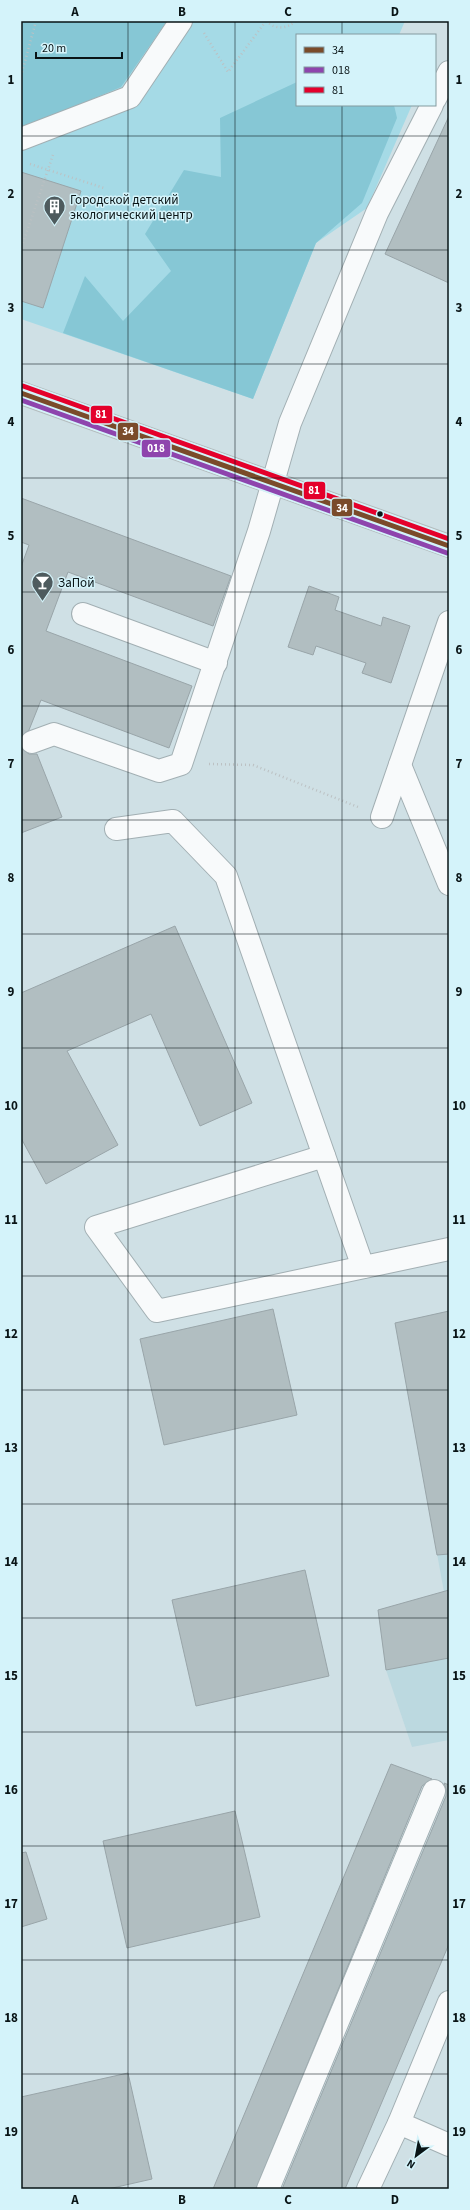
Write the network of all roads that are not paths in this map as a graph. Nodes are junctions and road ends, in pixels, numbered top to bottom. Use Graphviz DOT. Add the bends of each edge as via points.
graph roads {
  1 [pos="191,24"];
  2 [pos="449,72"];
  3 [pos="436,97"];
  4 [pos="431,106"];
  5 [pos="21,139"];
  6 [pos="21,393"];
  7 [pos="272,484"];
  8 [pos="449,546"];
  9 [pos="83,614"];
  10 [pos="449,622"];
  11 [pos="216,663"];
  12 [pos="32,742"];
  13 [pos="400,765"];
  14 [pos="382,817"];
  15 [pos="116,828"];
  16 [pos="449,884"];
  17 [pos="324,1156"];
  18 [pos="449,1249"];
  19 [pos="363,1267"];
  20 [pos="434,1791"];
  21 [pos="449,2002"];
  22 [pos="399,2123"];
  23 [pos="449,2145"];
  24 [pos="268,2189"];
  25 [pos="368,2189"];
  1 -- 5 [label="lane" via="130,97"];
  2 -- 3 [label="lane"];
  4 -- 7 [label="lane" via="377,213 290,423"];
  6 -- 7 [label="main road"];
  7 -- 8 [label="main road"];
  7 -- 11 [label="lane"];
  9 -- 11 [label="lane"];
  10 -- 13 [label="lane"];
  11 -- 12 [label="lane" via="181,764 159,772 54,734"];
  13 -- 14 [label="lane"];
  13 -- 16 [label="lane"];
  15 -- 17 [label="lane" via="173,821 226,876"];
  17 -- 19 [label="lane"];
  17 -- 19 [label="lane" via="96,1227 157,1311"];
  18 -- 19 [label="lane"];
  20 -- 24 [label="lane"];
  21 -- 22 [label="lane"];
  22 -- 23 [label="lane"];
  22 -- 25 [label="lane"];
}
